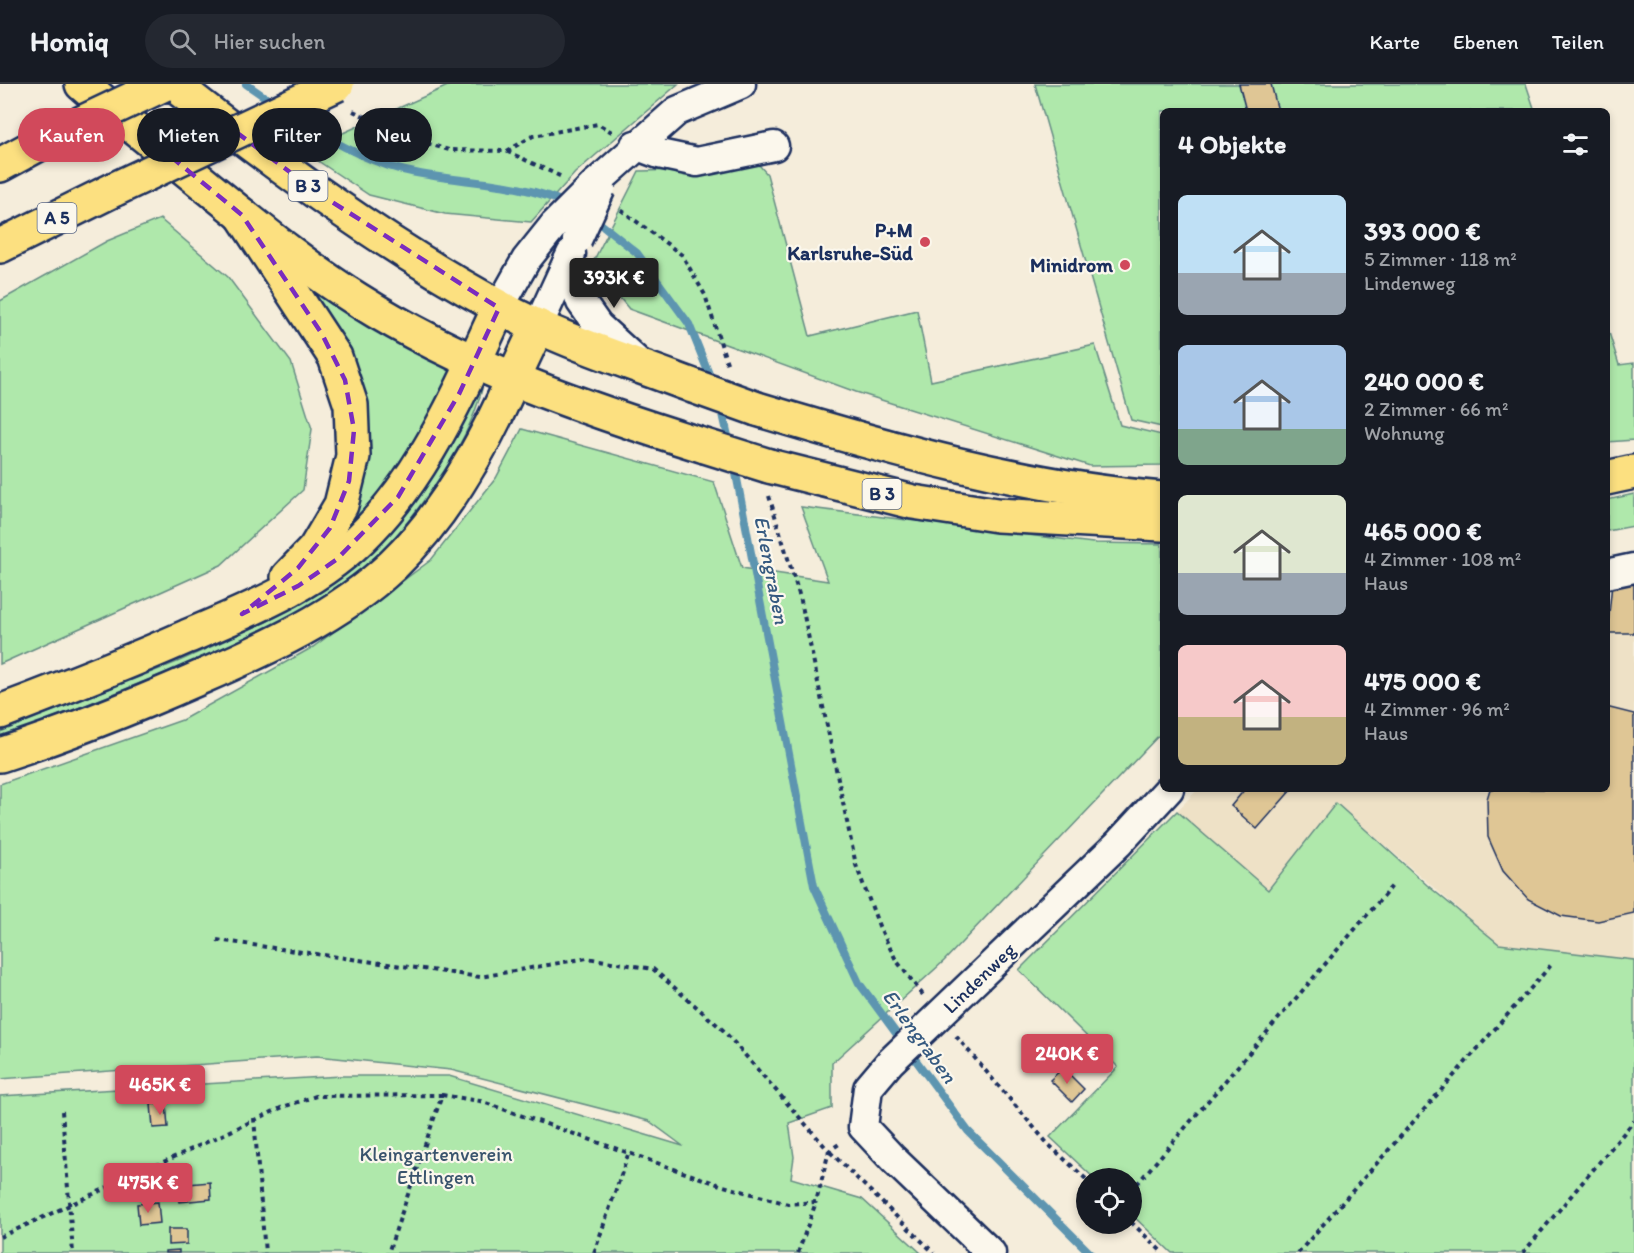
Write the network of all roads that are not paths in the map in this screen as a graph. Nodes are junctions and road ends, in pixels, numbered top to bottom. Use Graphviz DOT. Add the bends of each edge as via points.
graph roads {
  1 [pos="82,84"];
  2 [pos="164,84"];
  3 [pos="173,84"];
  4 [pos="337,84"];
  5 [pos="741,84"];
  6 [pos="635,145"];
  7 [pos="774,146"];
  8 [pos="0,165"];
  9 [pos="242,215"];
  10 [pos="566,242"];
  11 [pos="0,246"];
  12 [pos="499,308"];
  13 [pos="538,326"];
  14 [pos="475,360"];
  15 [pos="643,367"];
  16 [pos="513,379"];
  17 [pos="1634,472"];
  18 [pos="1610,477"];
  19 [pos="1160,499"];
  20 [pos="1160,524"];
  21 [pos="1634,568"];
  22 [pos="1610,573"];
  23 [pos="242,614"];
  24 [pos="0,711"];
  25 [pos="0,755"];
  26 [pos="1166,792"];
  27 [pos="991,1253"];
  1 -- 9 [label="main road, B 3"];
  2 -- 8 [label="main road, bridge"];
  3 -- 12 [label="main road, B 3" via="318,193"];
  4 -- 11 [label="main road, A 5, bridge"];
  5 -- 6 [label="street" via="677,111"];
  6 -- 7 [label="street" via="697,162"];
  6 -- 10 [label="street, bridge" via="602,180"];
  9 -- 14 [label="main road, B 3" via="358,301"];
  9 -- 23 [label="main road" via="335,357 347,388 354,430 349,481 330,528 298,568"];
  10 -- 12 [label="street" via="526,260"];
  10 -- 13 [label="street"];
  10 -- 15 [label="street" via="581,302 598,326"];
  12 -- 13 [label="main road, B 3"];
  12 -- 14 [label="main road"];
  13 -- 15 [label="main road, B 3" via="577,345"];
  13 -- 16 [label="main road"];
  14 -- 16 [label="main road, B 3"];
  14 -- 23 [label="main road" via="423,459 369,530 336,560 298,586"];
  15 -- 19 [label="main road, B 3, bridge" via="757,408 964,468"];
  16 -- 20 [label="main road, B 3, bridge" via="705,447 913,502 997,515"];
  16 -- 25 [label="main road" via="492,425 446,502 394,564 357,596 252,655 134,706"];
  17 -- 18 [label="main road"];
  21 -- 22 [label="street"];
  23 -- 24 [label="main road" via="116,668"];
  26 -- 27 [label="street, Lindenweg" via="868,1088 863,1127"];
}
